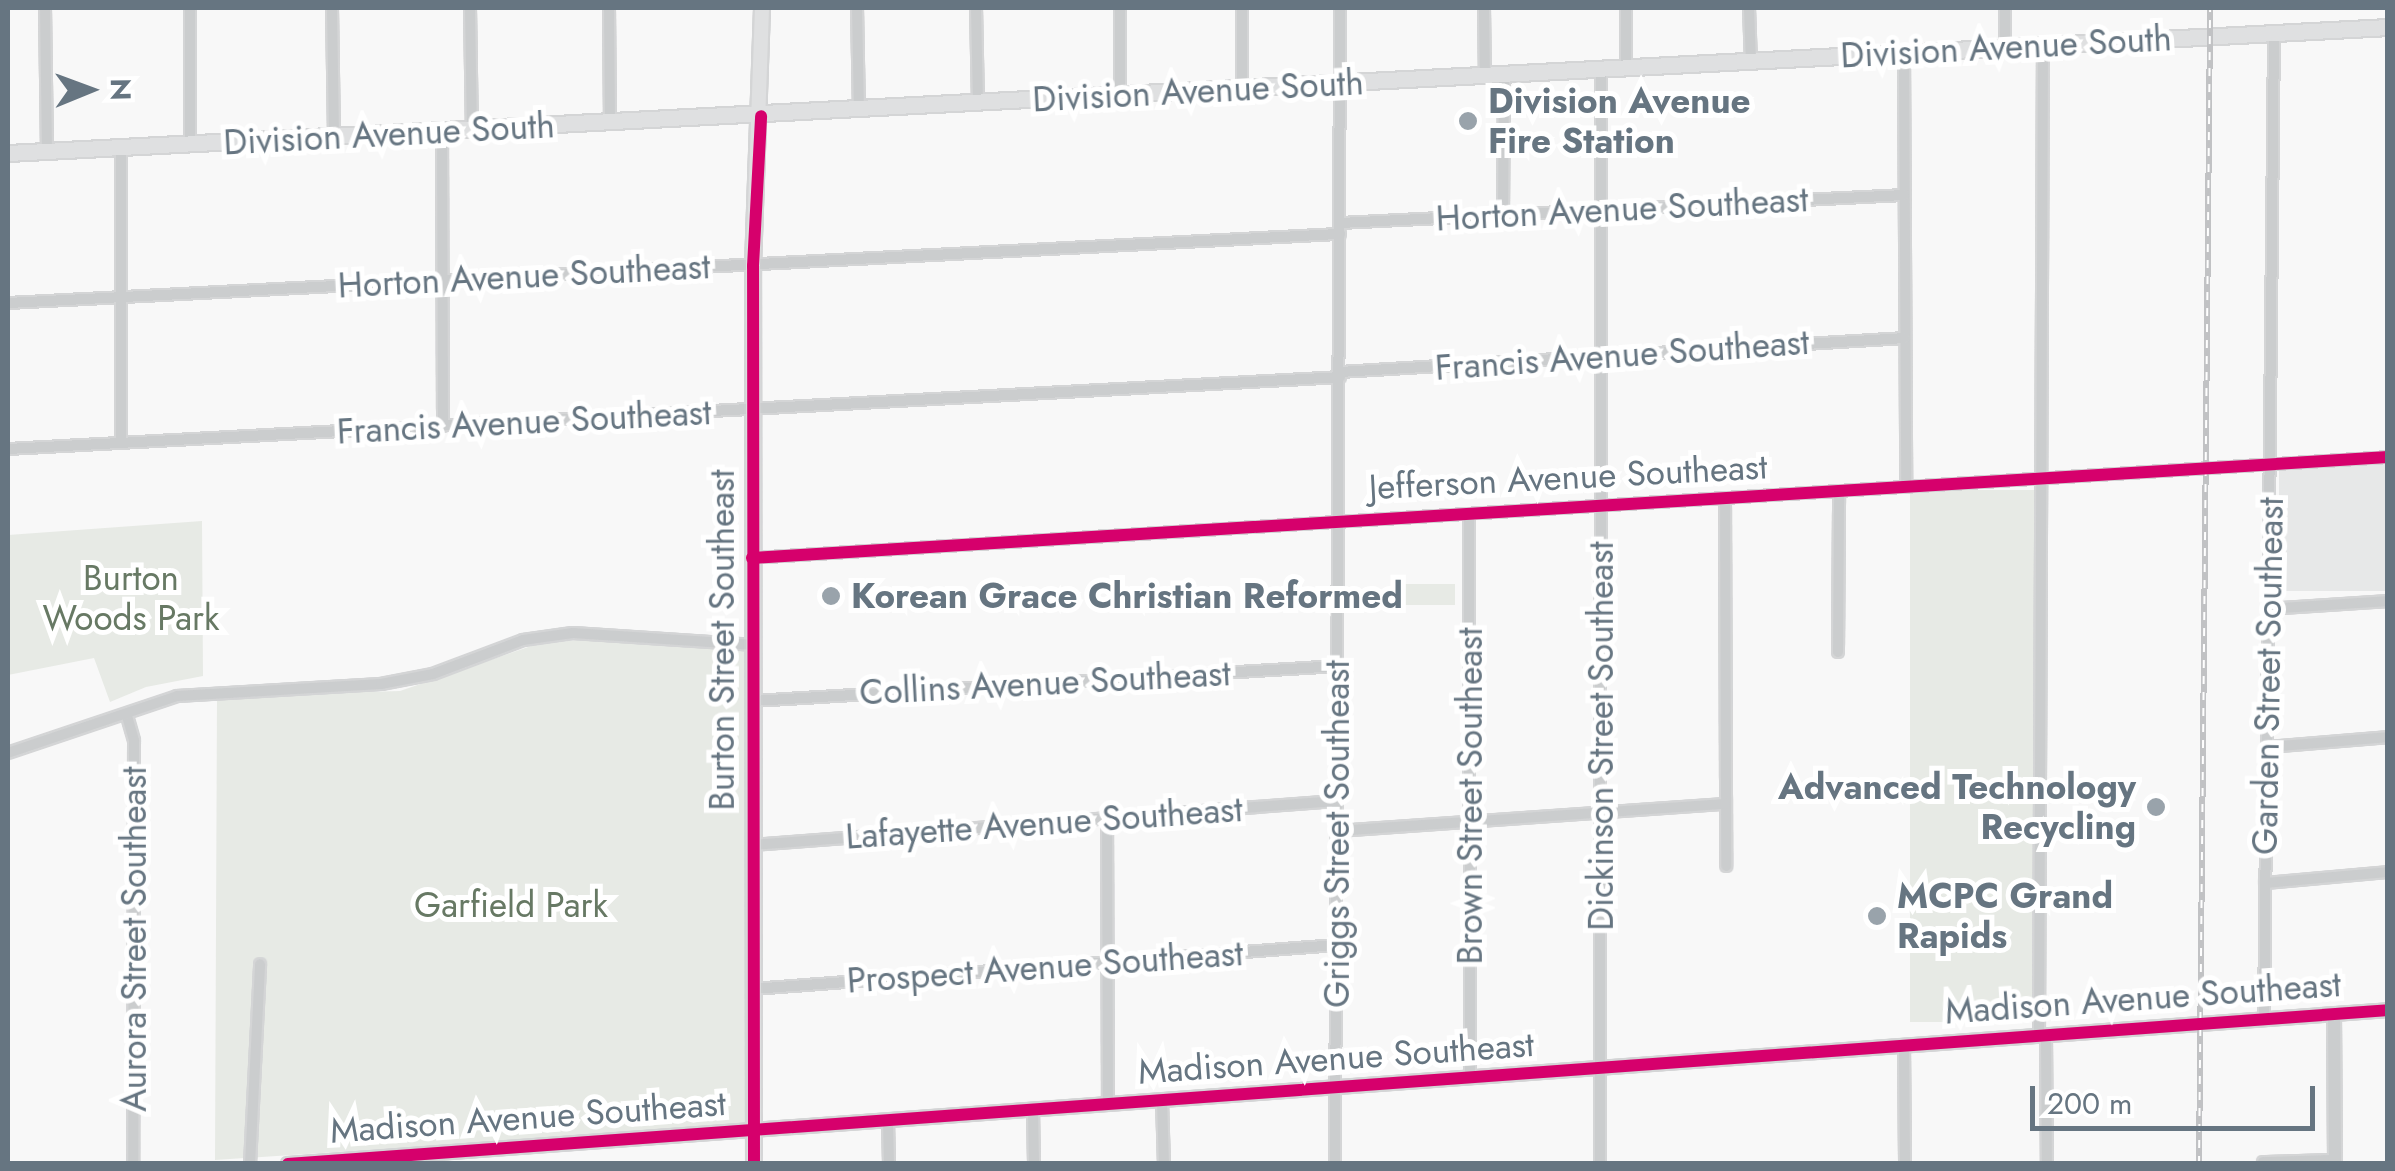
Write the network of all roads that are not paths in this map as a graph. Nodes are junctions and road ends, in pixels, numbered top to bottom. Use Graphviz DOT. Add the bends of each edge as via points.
graph roads {
  1 [pos="45,8"];
  2 [pos="190,8"];
  3 [pos="332,8"];
  4 [pos="470,8"];
  5 [pos="608,8"];
  6 [pos="762,8"];
  7 [pos="857,8"];
  8 [pos="976,8"];
  9 [pos="1120,8"];
  10 [pos="1242,8"];
  11 [pos="1340,8"];
  12 [pos="1484,8"];
  13 [pos="1626,8"];
  14 [pos="1749,8"];
  15 [pos="2005,8"];
  16 [pos="2388,27"];
  17 [pos="2274,32"];
  18 [pos="2043,45"];
  19 [pos="2005,48"];
  20 [pos="1904,53"];
  21 [pos="1751,62"];
  22 [pos="1626,68"];
  23 [pos="1601,69"];
  24 [pos="1504,74"];
  25 [pos="1485,76"];
  26 [pos="1340,84"];
  27 [pos="1242,89"];
  28 [pos="1120,96"];
  29 [pos="978,104"];
  30 [pos="859,110"];
  31 [pos="761,116"];
  32 [pos="610,124"];
  33 [pos="472,130"];
  34 [pos="442,132"];
  35 [pos="334,136"];
  36 [pos="190,144"];
  37 [pos="121,148"];
  38 [pos="47,151"];
  39 [pos="8,153"];
  40 [pos="1904,195"];
  41 [pos="1602,209"];
  42 [pos="1503,215"];
  43 [pos="1340,228"];
  44 [pos="753,266"];
  45 [pos="444,278"];
  46 [pos="122,297"];
  47 [pos="8,303"];
  48 [pos="1905,338"];
  49 [pos="1602,357"];
  50 [pos="1340,374"];
  51 [pos="753,410"];
  52 [pos="443,426"];
  53 [pos="121,443"];
  54 [pos="8,449"];
  55 [pos="2388,456"];
  56 [pos="2273,464"];
  57 [pos="2044,478"];
  58 [pos="1906,486"];
  59 [pos="1838,491"];
  60 [pos="1725,498"];
  61 [pos="1602,505"];
  62 [pos="1469,514"];
  63 [pos="1340,520"];
  64 [pos="752,558"];
  65 [pos="2388,600"];
  66 [pos="2268,609"];
  67 [pos="752,645"];
  68 [pos="1838,652"];
  69 [pos="1338,666"];
  70 [pos="753,701"];
  71 [pos="127,716"];
  72 [pos="2388,737"];
  73 [pos="2267,747"];
  74 [pos="8,754"];
  75 [pos="1336,801"];
  76 [pos="1726,804"];
  77 [pos="1600,814"];
  78 [pos="1107,818"];
  79 [pos="1471,821"];
  80 [pos="1337,831"];
  81 [pos="752,845"];
  82 [pos="1726,866"];
  83 [pos="2388,872"];
  84 [pos="2264,883"];
  85 [pos="1337,945"];
  86 [pos="1109,963"];
  87 [pos="260,964"];
  88 [pos="753,989"];
  89 [pos="2388,1010"];
  90 [pos="2334,1015"];
  91 [pos="2264,1020"];
  92 [pos="2042,1036"];
  93 [pos="1904,1046"];
  94 [pos="1602,1069"];
  95 [pos="1470,1078"];
  96 [pos="1335,1087"];
  97 [pos="1162,1101"];
  98 [pos="1108,1105"];
  99 [pos="1033,1111"];
  100 [pos="888,1122"];
  101 [pos="753,1131"];
  102 [pos="2262,1162"];
  103 [pos="2335,1162"];
  104 [pos="133,1164"];
  105 [pos="250,1164"];
  106 [pos="288,1164"];
  107 [pos="754,1164"];
  108 [pos="889,1164"];
  109 [pos="1034,1164"];
  110 [pos="1164,1164"];
  111 [pos="1335,1164"];
  112 [pos="1600,1164"];
  113 [pos="1905,1164"];
  114 [pos="2047,1164"];
  1 -- 38 [label="street"];
  2 -- 36 [label="street"];
  3 -- 35 [label="street"];
  4 -- 33 [label="street"];
  5 -- 32 [label="street"];
  6 -- 31 [label="main road, Burton Street Southeast"];
  7 -- 30 [label="street"];
  8 -- 29 [label="street"];
  9 -- 28 [label="street"];
  10 -- 27 [label="street"];
  11 -- 26 [label="street, Griggs Street Southeast"];
  12 -- 25 [label="street"];
  13 -- 22 [label="street"];
  14 -- 21 [label="street"];
  15 -- 19 [label="street"];
  16 -- 17 [label="main road, Division Avenue South"];
  17 -- 18 [label="main road, Division Avenue South"];
  17 -- 56 [label="street, Garden Street Southeast"];
  18 -- 19 [label="main road, Division Avenue South"];
  18 -- 57 [label="street"];
  19 -- 20 [label="main road, Division Avenue South"];
  20 -- 21 [label="main road, Division Avenue South"];
  20 -- 40 [label="street"];
  21 -- 22 [label="main road, Division Avenue South"];
  22 -- 23 [label="main road, Division Avenue South"];
  23 -- 24 [label="main road, Division Avenue South"];
  23 -- 41 [label="street, Dickinson Street Southeast"];
  24 -- 25 [label="main road, Division Avenue South"];
  24 -- 42 [label="street"];
  25 -- 26 [label="main road, Division Avenue South"];
  26 -- 27 [label="main road, Division Avenue South"];
  26 -- 43 [label="street, Griggs Street Southeast"];
  27 -- 28 [label="main road, Division Avenue South"];
  28 -- 29 [label="main road, Division Avenue South"];
  29 -- 30 [label="main road, Division Avenue South"];
  30 -- 31 [label="main road, Division Avenue South"];
  31 -- 32 [label="main road, Division Avenue South"];
  31 -- 44 [label="main road, Burton Street Southeast"];
  32 -- 33 [label="main road, Division Avenue South"];
  33 -- 34 [label="main road, Division Avenue South"];
  34 -- 35 [label="main road, Division Avenue South"];
  34 -- 45 [label="street"];
  35 -- 36 [label="main road, Division Avenue South"];
  36 -- 37 [label="main road, Division Avenue South"];
  37 -- 38 [label="main road, Division Avenue South"];
  37 -- 46 [label="street"];
  38 -- 39 [label="main road, Division Avenue South"];
  40 -- 41 [label="street, Horton Avenue Southeast"];
  40 -- 48 [label="street"];
  41 -- 42 [label="street, Horton Avenue Southeast"];
  41 -- 49 [label="street, Dickinson Street Southeast"];
  42 -- 43 [label="street, Horton Avenue Southeast"];
  43 -- 44 [label="street, Horton Avenue Southeast"];
  43 -- 50 [label="street, Griggs Street Southeast"];
  44 -- 45 [label="street, Horton Avenue Southeast"];
  44 -- 51 [label="main road, Burton Street Southeast"];
  45 -- 46 [label="street, Horton Avenue Southeast"];
  45 -- 52 [label="street"];
  46 -- 47 [label="street, Horton Avenue Southeast"];
  46 -- 53 [label="street"];
  48 -- 49 [label="street, Francis Avenue Southeast"];
  48 -- 58 [label="street"];
  49 -- 50 [label="street, Francis Avenue Southeast"];
  49 -- 61 [label="street, Dickinson Street Southeast"];
  50 -- 51 [label="street, Francis Avenue Southeast"];
  50 -- 63 [label="street, Griggs Street Southeast"];
  51 -- 52 [label="street, Francis Avenue Southeast"];
  51 -- 64 [label="main road, Burton Street Southeast"];
  52 -- 53 [label="street, Francis Avenue Southeast"];
  53 -- 54 [label="street, Francis Avenue Southeast"];
  55 -- 56 [label="street, Jefferson Avenue Southeast"];
  56 -- 57 [label="street, Jefferson Avenue Southeast"];
  56 -- 66 [label="street, Garden Street Southeast"];
  57 -- 58 [label="street, Jefferson Avenue Southeast"];
  57 -- 92 [label="street"];
  58 -- 59 [label="street, Jefferson Avenue Southeast"];
  59 -- 60 [label="street, Jefferson Avenue Southeast"];
  59 -- 68 [label="street"];
  60 -- 61 [label="street, Jefferson Avenue Southeast"];
  60 -- 76 [label="street"];
  61 -- 62 [label="street, Jefferson Avenue Southeast"];
  61 -- 77 [label="street, Dickinson Street Southeast"];
  62 -- 63 [label="street, Jefferson Avenue Southeast"];
  62 -- 79 [label="street, Brown Street Southeast"];
  63 -- 64 [label="street, Jefferson Avenue Southeast"];
  63 -- 69 [label="street, Griggs Street Southeast"];
  64 -- 67 [label="main road, Burton Street Southeast"];
  65 -- 66 [label="street"];
  66 -- 73 [label="street, Garden Street Southeast"];
  67 -- 70 [label="main road, Burton Street Southeast"];
  67 -- 71 [label="street" via="572,632 523,640 433,674 365,685 217,688"];
  69 -- 70 [label="street, Collins Avenue Southeast"];
  69 -- 75 [label="street, Griggs Street Southeast"];
  70 -- 81 [label="main road, Burton Street Southeast"];
  71 -- 74 [label="street"];
  71 -- 104 [label="street, Aurora Street Southeast" via="134,740"];
  72 -- 73 [label="street"];
  73 -- 84 [label="street, Garden Street Southeast"];
  75 -- 78 [label="street, Lafayette Avenue Southeast"];
  75 -- 80 [label="street, Griggs Street Southeast"];
  76 -- 77 [label="street"];
  76 -- 82 [label="street"];
  77 -- 79 [label="street"];
  77 -- 94 [label="street, Dickinson Street Southeast"];
  78 -- 81 [label="street, Lafayette Avenue Southeast"];
  78 -- 86 [label="street"];
  79 -- 80 [label="street"];
  79 -- 95 [label="street, Brown Street Southeast"];
  80 -- 85 [label="street, Griggs Street Southeast"];
  81 -- 88 [label="main road, Burton Street Southeast"];
  83 -- 84 [label="street"];
  84 -- 91 [label="street, Garden Street Southeast"];
  85 -- 86 [label="street, Prospect Avenue Southeast"];
  85 -- 96 [label="street, Griggs Street Southeast"];
  86 -- 88 [label="street, Prospect Avenue Southeast"];
  86 -- 98 [label="street"];
  87 -- 105 [label="street"];
  88 -- 101 [label="main road, Burton Street Southeast"];
  89 -- 90 [label="street, Madison Avenue Southeast"];
  90 -- 91 [label="street, Madison Avenue Southeast"];
  90 -- 103 [label="street"];
  91 -- 92 [label="street, Madison Avenue Southeast"];
  92 -- 93 [label="street, Madison Avenue Southeast"];
  92 -- 114 [label="street"];
  93 -- 94 [label="street, Madison Avenue Southeast"];
  93 -- 113 [label="street"];
  94 -- 95 [label="street, Madison Avenue Southeast"];
  94 -- 112 [label="street, Dickinson Street Southeast"];
  95 -- 96 [label="street, Madison Avenue Southeast"];
  96 -- 97 [label="street, Madison Avenue Southeast"];
  96 -- 111 [label="street, Griggs Street Southeast"];
  97 -- 98 [label="street, Madison Avenue Southeast"];
  97 -- 110 [label="street"];
  98 -- 99 [label="street, Madison Avenue Southeast"];
  99 -- 100 [label="street, Madison Avenue Southeast"];
  99 -- 109 [label="street"];
  100 -- 101 [label="street, Madison Avenue Southeast"];
  100 -- 108 [label="street"];
  101 -- 106 [label="street, Madison Avenue Southeast"];
  101 -- 107 [label="main road, Burton Street Southeast"];
  102 -- 103 [label="street"];
}
